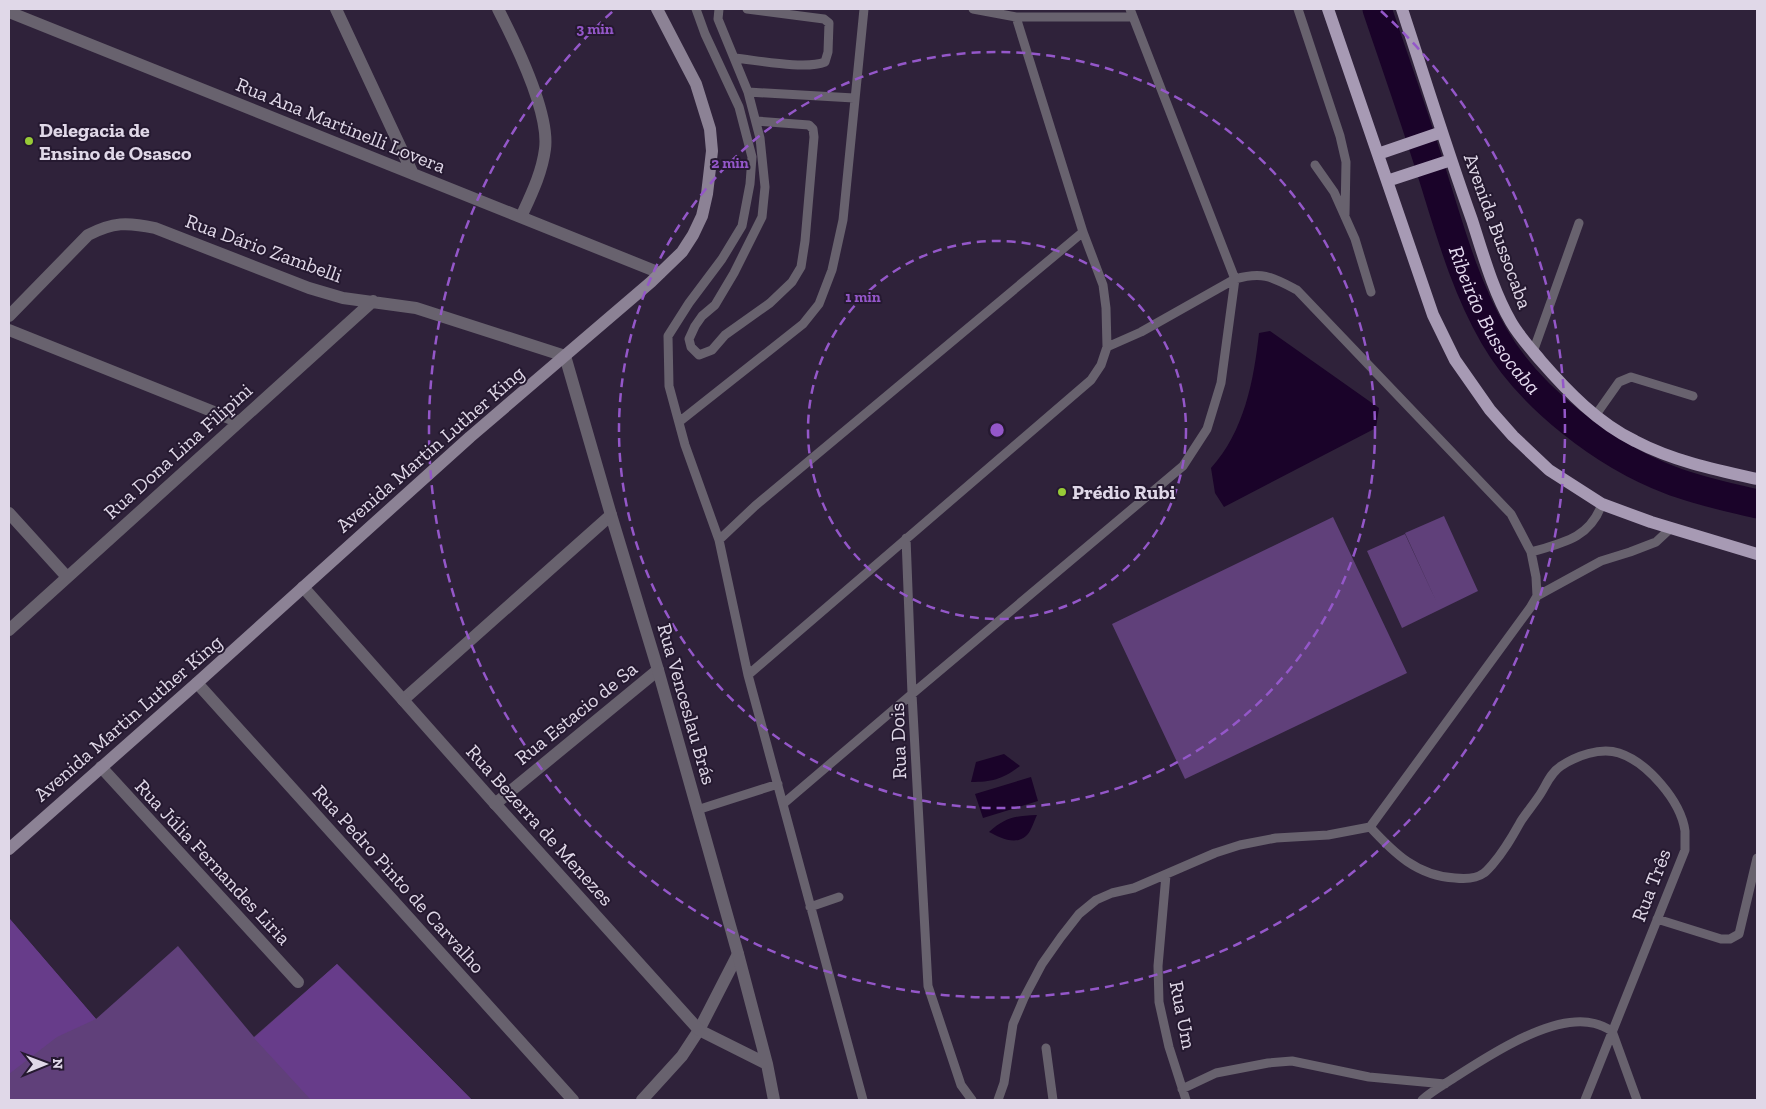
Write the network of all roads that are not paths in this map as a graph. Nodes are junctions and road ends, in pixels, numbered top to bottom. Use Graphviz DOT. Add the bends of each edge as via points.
graph roads {
  1 [pos="336,9"];
  2 [pos="498,9"];
  3 [pos="657,9"];
  4 [pos="696,9"];
  5 [pos="719,9"];
  6 [pos="746,9"];
  7 [pos="864,9"];
  8 [pos="973,9"];
  9 [pos="1298,9"];
  10 [pos="1328,9"];
  11 [pos="1402,9"];
  12 [pos="9,12"];
  13 [pos="1131,13"];
  14 [pos="1016,16"];
  15 [pos="734,58"];
  16 [pos="748,92"];
  17 [pos="854,98"];
  18 [pos="756,121"];
  19 [pos="1438,134"];
  20 [pos="1378,154"];
  21 [pos="1447,161"];
  22 [pos="1315,165"];
  23 [pos="413,174"];
  24 [pos="1393,180"];
  25 [pos="1345,215"];
  26 [pos="521,217"];
  27 [pos="1579,223"];
  28 [pos="1083,232"];
  29 [pos="660,273"];
  30 [pos="1235,279"];
  31 [pos="1371,292"];
  32 [pos="373,301"];
  33 [pos="9,316"];
  34 [pos="9,330"];
  35 [pos="1108,347"];
  36 [pos="1533,352"];
  37 [pos="565,356"];
  38 [pos="1693,396"];
  39 [pos="1595,416"];
  40 [pos="239,422"];
  41 [pos="679,422"];
  42 [pos="1757,479"];
  43 [pos="1602,504"];
  44 [pos="9,513"];
  45 [pos="611,515"];
  46 [pos="1671,528"];
  47 [pos="906,538"];
  48 [pos="719,540"];
  49 [pos="1531,552"];
  50 [pos="1757,554"];
  51 [pos="67,577"];
  52 [pos="303,587"];
  53 [pos="1537,596"];
  54 [pos="9,630"];
  55 [pos="658,670"];
  56 [pos="748,675"];
  57 [pos="197,683"];
  58 [pos="912,694"];
  59 [pos="403,700"];
  60 [pos="101,767"];
  61 [pos="778,784"];
  62 [pos="495,804"];
  63 [pos="783,804"];
  64 [pos="697,810"];
  65 [pos="1370,827"];
  66 [pos="9,849"];
  67 [pos="1757,858"];
  68 [pos="1166,875"];
  69 [pos="839,898"];
  70 [pos="810,907"];
  71 [pos="1657,919"];
  72 [pos="738,954"];
  73 [pos="298,982"];
  74 [pos="700,1030"];
  75 [pos="1612,1030"];
  76 [pos="1046,1048"];
  77 [pos="767,1064"];
  78 [pos="1445,1084"];
  79 [pos="1182,1089"];
  80 [pos="573,1100"];
  81 [pos="642,1100"];
  82 [pos="774,1100"];
  83 [pos="863,1100"];
  84 [pos="972,1100"];
  85 [pos="998,1100"];
  86 [pos="1053,1100"];
  87 [pos="1186,1100"];
  88 [pos="1422,1100"];
  89 [pos="1585,1100"];
  90 [pos="1636,1100"];
  1 -- 23 [label="street"];
  2 -- 26 [label="street" via="518,50 546,128 537,180"];
  3 -- 29 [label="main road, Avenida Martin Luther King" via="696,84 710,129 712,150 702,216 682,252"];
  4 -- 41 [label="lane" via="739,107 752,157 742,226 668,336 669,386"];
  5 -- 15 [label="lane" via="718,19"];
  6 -- 15 [label="lane" via="824,19 829,23 828,52 825,62 819,65"];
  7 -- 17 [label="lane"];
  8 -- 14 [label="lane"];
  9 -- 25 [label="lane" via="1346,162"];
  10 -- 20 [label="main road"];
  11 -- 19 [label="main road, Avenida Bussocaba"];
  12 -- 23 [label="street, Rua Ana Martinelli Lovera"];
  13 -- 14 [label="lane"];
  13 -- 30 [label="lane"];
  14 -- 28 [label="lane"];
  15 -- 16 [label="lane"];
  16 -- 17 [label="lane"];
  16 -- 18 [label="lane"];
  17 -- 41 [label="lane" via="843,220 832,270 819,304 803,324"];
  18 -- 18 [label="lane" via="809,125 813,129 801,267 792,282 770,303 725,335 712,350 700,355 691,347 689,339 702,316 715,305 762,217 765,187"];
  19 -- 20 [label="main road"];
  19 -- 21 [label="main road, Avenida Bussocaba"];
  20 -- 24 [label="main road"];
  21 -- 24 [label="main road"];
  21 -- 36 [label="main road, Avenida Bussocaba" via="1511,322"];
  22 -- 25 [label="lane"];
  23 -- 26 [label="street, Rua Ana Martinelli Lovera"];
  24 -- 43 [label="main road" via="1433,315 1454,360 1513,436 1549,470"];
  25 -- 31 [label="lane"];
  26 -- 29 [label="street, Rua Ana Martinelli Lovera"];
  27 -- 36 [label="lane"];
  28 -- 35 [label="lane" via="1103,285"];
  28 -- 48 [label="lane" via="754,506"];
  29 -- 37 [label="main road, Avenida Martin Luther King"];
  30 -- 35 [label="lane"];
  30 -- 49 [label="lane" via="1251,275 1272,276 1297,290 1511,514"];
  30 -- 58 [label="lane, Rua Dois" via="1221,383 1207,428 1183,466"];
  32 -- 33 [label="street, Rua Dário Zambelli" via="343,298 309,288 155,228 120,223 88,235"];
  32 -- 37 [label="street, Rua Dário Zambelli" via="416,308"];
  32 -- 40 [label="street, Rua Dona Lina Filipini"];
  34 -- 40 [label="street"];
  35 -- 47 [label="lane" via="1091,380"];
  36 -- 39 [label="main road, Avenida Bussocaba" via="1565,389"];
  37 -- 45 [label="street, Rua Venceslau Brás"];
  37 -- 52 [label="main road, Avenida Martin Luther King"];
  38 -- 39 [label="lane" via="1631,377 1619,382"];
  39 -- 42 [label="main road, Avenida Bussocaba" via="1634,441 1671,457"];
  40 -- 51 [label="street, Rua Dona Lina Filipini"];
  41 -- 48 [label="lane"];
  43 -- 46 [label="main road"];
  43 -- 49 [label="lane" via="1598,516 1587,530"];
  44 -- 51 [label="street"];
  45 -- 55 [label="street, Rua Venceslau Brás"];
  45 -- 59 [label="street"];
  46 -- 50 [label="main road"];
  46 -- 53 [label="lane" via="1656,542 1600,561"];
  47 -- 56 [label="lane"];
  47 -- 58 [label="lane"];
  48 -- 56 [label="lane"];
  49 -- 53 [label="lane"];
  51 -- 54 [label="street, Rua Dona Lina Filipini"];
  52 -- 57 [label="main road, Avenida Martin Luther King"];
  52 -- 59 [label="street, Rua Bezerra de Menezes"];
  53 -- 65 [label="lane"];
  55 -- 62 [label="street, Rua Estacio de Sa"];
  55 -- 64 [label="street, Rua Venceslau Brás"];
  56 -- 61 [label="lane"];
  57 -- 60 [label="main road, Avenida Martin Luther King"];
  57 -- 80 [label="street, Rua Pedro Pinto de Carvalho"];
  58 -- 63 [label="lane"];
  58 -- 84 [label="lane, Rua Dois" via="928,986 961,1085"];
  59 -- 62 [label="street, Rua Bezerra de Menezes"];
  60 -- 66 [label="main road, Avenida Martin Luther King"];
  60 -- 73 [label="street, Rua Júlia Fernandes Liria"];
  61 -- 63 [label="lane"];
  61 -- 64 [label="lane"];
  62 -- 74 [label="street, Rua Bezerra de Menezes"];
  63 -- 70 [label="lane"];
  64 -- 72 [label="street, Rua Venceslau Brás"];
  65 -- 68 [label="lane" via="1240,845"];
  65 -- 71 [label="lane, Rua Três" via="1394,853 1415,867 1431,874 1467,879 1484,873 1506,849 1522,819 1559,767 1579,756 1617,753 1633,760 1655,777 1679,813 1685,830 1685,850"];
  67 -- 71 [label="lane" via="1739,934 1721,939"];
  68 -- 79 [label="lane, Rua Um" via="1158,966 1159,1002"];
  68 -- 85 [label="lane" via="1096,900 1061,936 1042,964 1014,1024"];
  69 -- 70 [label="lane"];
  70 -- 83 [label="lane"];
  71 -- 75 [label="lane, Rua Três"];
  72 -- 74 [label="street"];
  72 -- 77 [label="street, Rua Venceslau Brás"];
  74 -- 77 [label="street, Rua Bezerra de Menezes"];
  74 -- 81 [label="street" via="682,1056"];
  75 -- 78 [label="lane" via="1596,1022 1558,1025 1516,1041"];
  75 -- 89 [label="lane, Rua Três"];
  75 -- 90 [label="lane"];
  76 -- 86 [label="lane"];
  77 -- 82 [label="street, Rua Venceslau Brás"];
  78 -- 79 [label="lane" via="1369,1077 1292,1061 1216,1073"];
  78 -- 88 [label="lane"];
  79 -- 87 [label="lane, Rua Um"];
}
